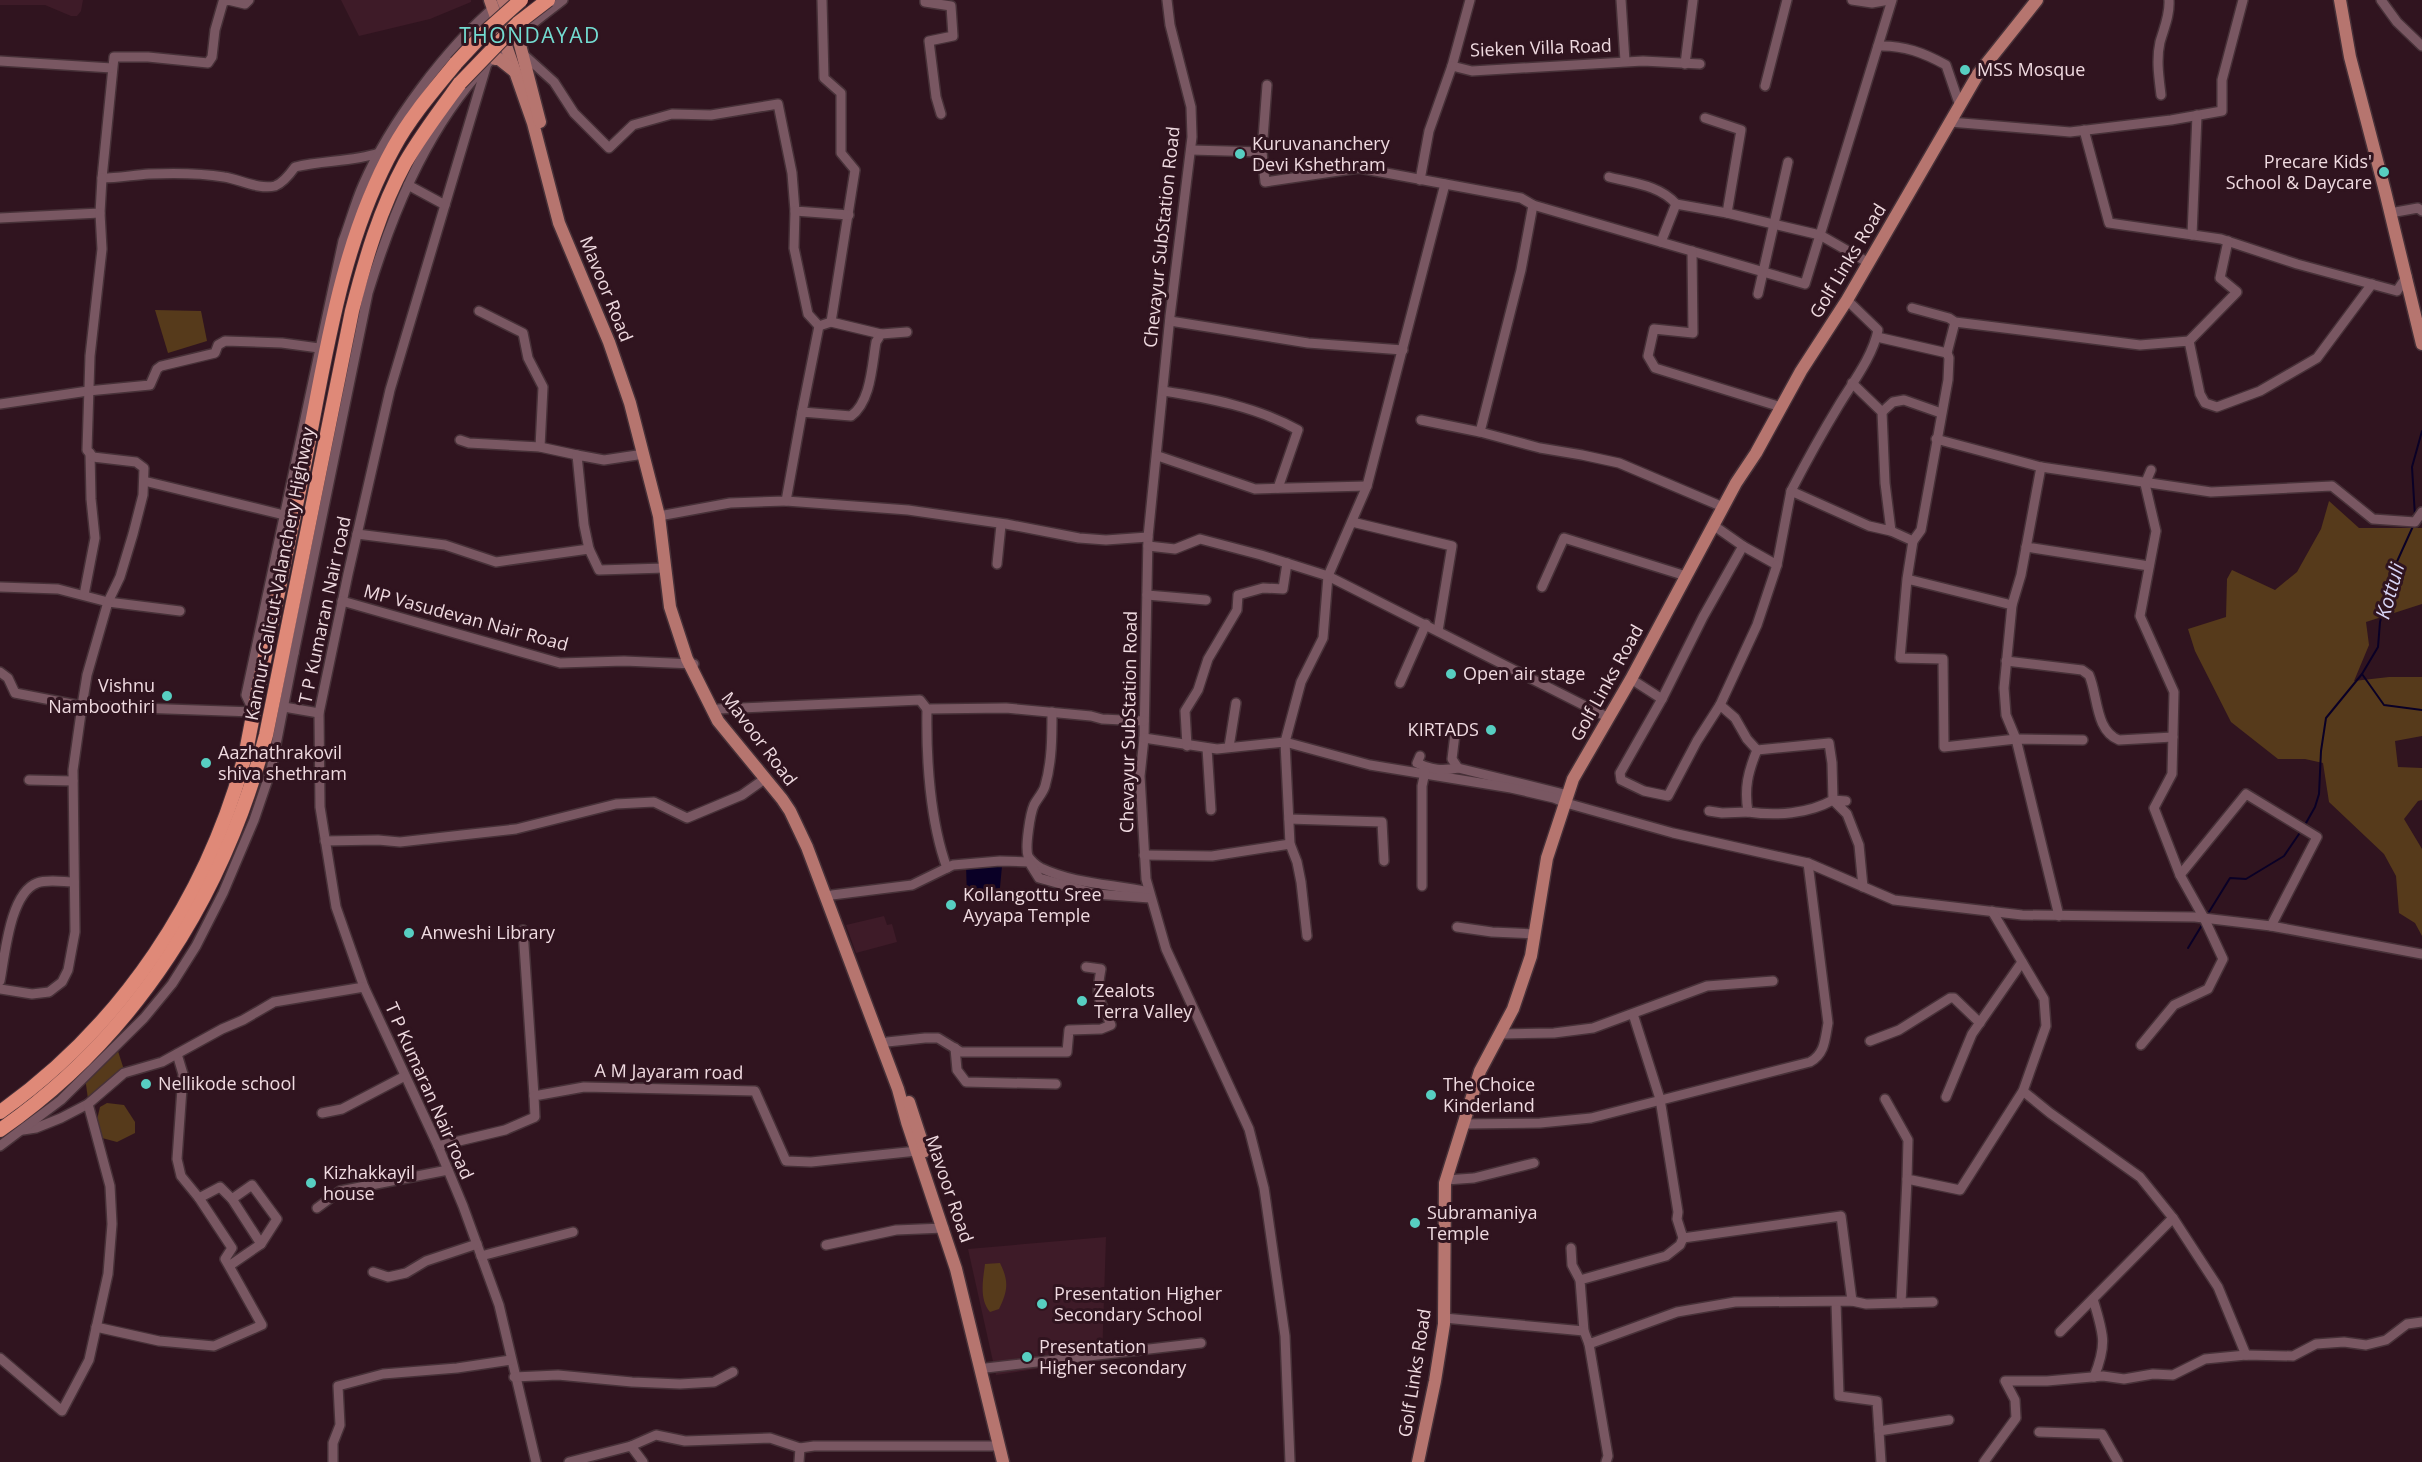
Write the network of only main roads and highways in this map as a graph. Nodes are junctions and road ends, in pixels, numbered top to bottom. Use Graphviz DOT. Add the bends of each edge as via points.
graph roads {
  1 [pos="521,0"];
  2 [pos="548,0"];
  3 [pos="2037,0"];
  4 [pos="2340,0"];
  5 [pos="497,2"];
  6 [pos="490,63"];
  7 [pos="515,72"];
  8 [pos="2422,344"];
  9 [pos="662,515"];
  10 [pos="692,664"];
  11 [pos="0,1112"];
  12 [pos="0,1130"];
  13 [pos="1003,1462"];
  14 [pos="1009,1462"];
  15 [pos="1418,1462"];
  1 -- 11 [label="highway, Kannur-Calicut-Valanchery Highway, bridge" via="483,34 419,108 376,181 354,238 246,752 229,810 200,880 152,961 113,1009 69,1055"];
  2 -- 12 [label="highway, Kannur-Calicut-Valanchery Highway, bridge" via="518,23 460,83 405,163 366,256 266,735 228,849 176,948 110,1034 35,1106"];
  3 -- 15 [label="main road, Golf Links Road" via="1978,74 1847,300 1801,371 1573,779 1547,858 1531,956 1513,1009 1480,1071 1446,1180 1444,1318"];
  4 -- 8 [label="main road" via="2350,57"];
  5 -- 7 [label="main road, Mavoor Road"];
  5 -- 9 [label="main road, Mavoor Road" via="518,37 565,222 637,403"];
  6 -- 7 [label="main road" via="499,59"];
  7 -- 9 [label="main road, Mavoor Road" via="533,123 559,223 609,342"];
  9 -- 10 [label="main road, Mavoor Road" via="677,609"];
  9 -- 10 [label="main road, Mavoor Road" via="670,607"];
  10 -- 13 [label="main road, Mavoor Road" via="718,721 790,811 807,847 898,1089 944,1228"];
  10 -- 14 [label="main road, Mavoor Road" via="718,709 796,808 813,846 915,1119 954,1239"];
}
